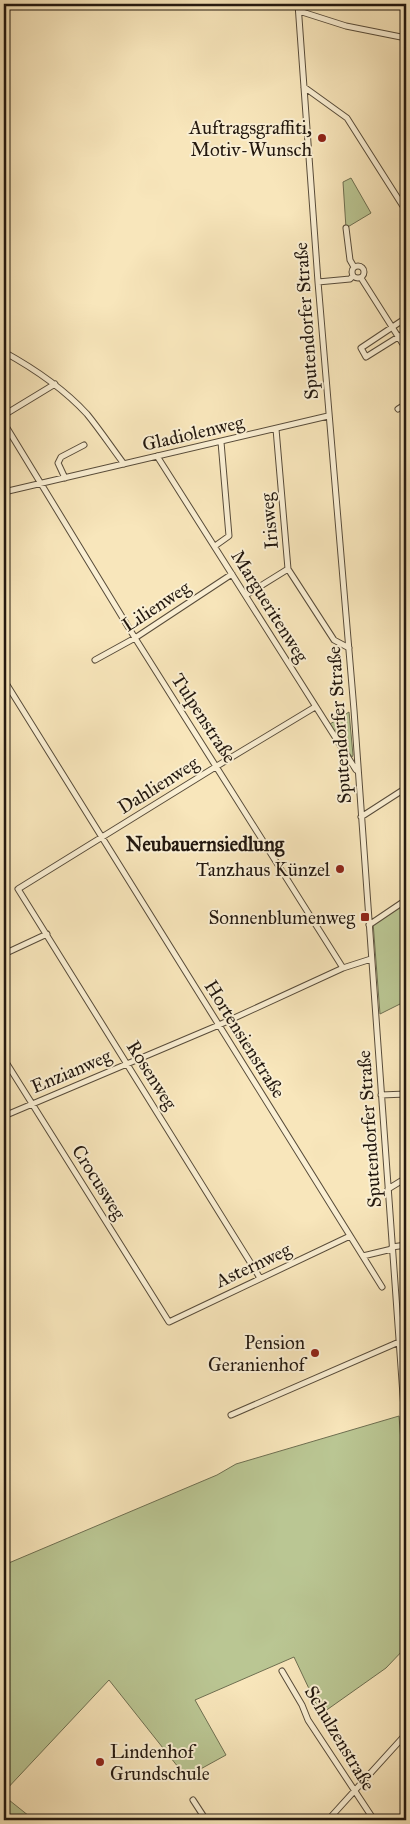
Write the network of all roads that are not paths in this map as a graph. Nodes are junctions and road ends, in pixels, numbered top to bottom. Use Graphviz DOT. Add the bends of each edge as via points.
graph roads {
  1 [pos="298,4"];
  2 [pos="298,11"];
  3 [pos="406,38"];
  4 [pos="304,87"];
  5 [pos="406,211"];
  6 [pos="346,228"];
  7 [pos="354,267"];
  8 [pos="353,276"];
  9 [pos="361,278"];
  10 [pos="318,282"];
  11 [pos="406,318"];
  12 [pos="393,327"];
  13 [pos="406,332"];
  14 [pos="399,337"];
  15 [pos="406,349"];
  16 [pos="4,352"];
  17 [pos="55,384"];
  18 [pos="406,404"];
  19 [pos="398,409"];
  20 [pos="4,415"];
  21 [pos="328,416"];
  22 [pos="4,423"];
  23 [pos="276,429"];
  24 [pos="6,431"];
  25 [pos="221,442"];
  26 [pos="84,445"];
  27 [pos="157,456"];
  28 [pos="124,464"];
  29 [pos="65,478"];
  30 [pos="40,484"];
  31 [pos="4,492"];
  32 [pos="215,546"];
  33 [pos="288,569"];
  34 [pos="232,574"];
  35 [pos="246,595"];
  36 [pos="135,638"];
  37 [pos="349,648"];
  38 [pos="94,660"];
  39 [pos="4,680"];
  40 [pos="315,707"];
  41 [pos="217,766"];
  42 [pos="357,772"];
  43 [pos="406,788"];
  44 [pos="361,818"];
  45 [pos="102,838"];
  46 [pos="18,889"];
  47 [pos="406,900"];
  48 [pos="369,925"];
  49 [pos="47,934"];
  50 [pos="4,954"];
  51 [pos="371,959"];
  52 [pos="344,968"];
  53 [pos="219,1025"];
  54 [pos="4,1059"];
  55 [pos="128,1064"];
  56 [pos="406,1094"];
  57 [pos="382,1095"];
  58 [pos="32,1105"];
  59 [pos="4,1116"];
  60 [pos="406,1178"];
  61 [pos="388,1188"];
  62 [pos="350,1236"];
  63 [pos="406,1245"];
  64 [pos="392,1248"];
  65 [pos="363,1256"];
  66 [pos="260,1278"];
  67 [pos="382,1288"];
  68 [pos="169,1322"];
  69 [pos="406,1331"];
  70 [pos="399,1339"];
  71 [pos="231,1415"];
  72 [pos="406,1437"];
  73 [pos="282,1671"];
  74 [pos="406,1734"];
  75 [pos="354,1792"];
  76 [pos="193,1800"];
  77 [pos="206,1820"];
  78 [pos="328,1820"];
  79 [pos="374,1820"];
  1 -- 2 [label="street, Sputendorfer Straße"];
  2 -- 3 [label="street" via="346,26"];
  2 -- 4 [label="street, Sputendorfer Straße"];
  4 -- 5 [label="street" via="347,118"];
  4 -- 10 [label="street, Sputendorfer Straße"];
  6 -- 7 [label="street" via="350,260"];
  7 -- 8 [label="street"];
  7 -- 9 [label="street" via="364,270"];
  8 -- 9 [label="street"];
  8 -- 10 [label="street"];
  9 -- 12 [label="street"];
  10 -- 21 [label="street, Sputendorfer Straße"];
  11 -- 12 [label="street"];
  12 -- 14 [label="street"];
  12 -- 14 [label="street" via="361,348 366,357"];
  13 -- 14 [label="street"];
  14 -- 15 [label="street"];
  16 -- 17 [label="street"];
  17 -- 20 [label="street"];
  17 -- 28 [label="street" via="87,414"];
  18 -- 19 [label="street"];
  21 -- 23 [label="street, Gladiolenweg"];
  21 -- 37 [label="street, Sputendorfer Straße"];
  22 -- 24 [label="street, Tulpenstraße"];
  23 -- 25 [label="street, Gladiolenweg"];
  23 -- 33 [label="street, Irisweg"];
  24 -- 30 [label="street, Tulpenstraße"];
  25 -- 27 [label="street, Gladiolenweg"];
  25 -- 32 [label="street" via="229,536"];
  26 -- 29 [label="street" via="61,457 58,463"];
  27 -- 28 [label="street, Gladiolenweg"];
  27 -- 32 [label="street, Margueritenweg"];
  28 -- 29 [label="street, Gladiolenweg"];
  29 -- 30 [label="street, Gladiolenweg"];
  30 -- 31 [label="street, Gladiolenweg"];
  30 -- 36 [label="street, Tulpenstraße"];
  32 -- 34 [label="street, Margueritenweg"];
  33 -- 35 [label="street"];
  33 -- 37 [label="street, Irisweg" via="334,640"];
  34 -- 35 [label="street, Margueritenweg"];
  34 -- 36 [label="street, Lilienweg"];
  35 -- 40 [label="street, Margueritenweg"];
  36 -- 38 [label="street, Lilienweg"];
  36 -- 41 [label="street, Tulpenstraße"];
  37 -- 42 [label="street, Sputendorfer Straße"];
  39 -- 45 [label="street, Hortensienstraße"];
  40 -- 41 [label="street, Dahlienweg"];
  40 -- 42 [label="street, Margueritenweg"];
  41 -- 45 [label="street, Dahlienweg"];
  41 -- 52 [label="street, Tulpenstraße"];
  42 -- 44 [label="street, Sputendorfer Straße"];
  43 -- 44 [label="street"];
  44 -- 48 [label="street, Sputendorfer Straße"];
  45 -- 46 [label="street, Dahlienweg"];
  45 -- 53 [label="street, Hortensienstraße"];
  46 -- 49 [label="street, Rosenweg"];
  47 -- 48 [label="street"];
  48 -- 51 [label="street, Sputendorfer Straße"];
  49 -- 50 [label="street"];
  49 -- 55 [label="street, Rosenweg"];
  51 -- 52 [label="street, Enzianweg"];
  51 -- 57 [label="street, Sputendorfer Straße"];
  52 -- 53 [label="street, Enzianweg"];
  53 -- 55 [label="street, Enzianweg"];
  53 -- 62 [label="street, Hortensienstraße"];
  54 -- 58 [label="street, Crocusweg"];
  55 -- 58 [label="street, Enzianweg"];
  55 -- 66 [label="street, Rosenweg"];
  56 -- 57 [label="street"];
  57 -- 61 [label="street, Sputendorfer Straße"];
  58 -- 59 [label="street, Enzianweg"];
  58 -- 68 [label="street, Crocusweg"];
  60 -- 61 [label="street"];
  61 -- 64 [label="street, Sputendorfer Straße"];
  62 -- 65 [label="street, Hortensienstraße"];
  62 -- 66 [label="street, Asternweg"];
  63 -- 64 [label="street"];
  64 -- 65 [label="street"];
  64 -- 70 [label="street, Sputendorfer Straße"];
  65 -- 67 [label="street, Hortensienstraße"];
  66 -- 68 [label="street, Asternweg"];
  69 -- 70 [label="street"];
  70 -- 71 [label="street"];
  70 -- 72 [label="street, Sputendorfer Straße"];
  73 -- 75 [label="street, Schulzenstraße" via="308,1720"];
  74 -- 75 [label="street"];
  75 -- 78 [label="street"];
  75 -- 79 [label="street, Schulzenstraße"];
  76 -- 77 [label="street"];
}
